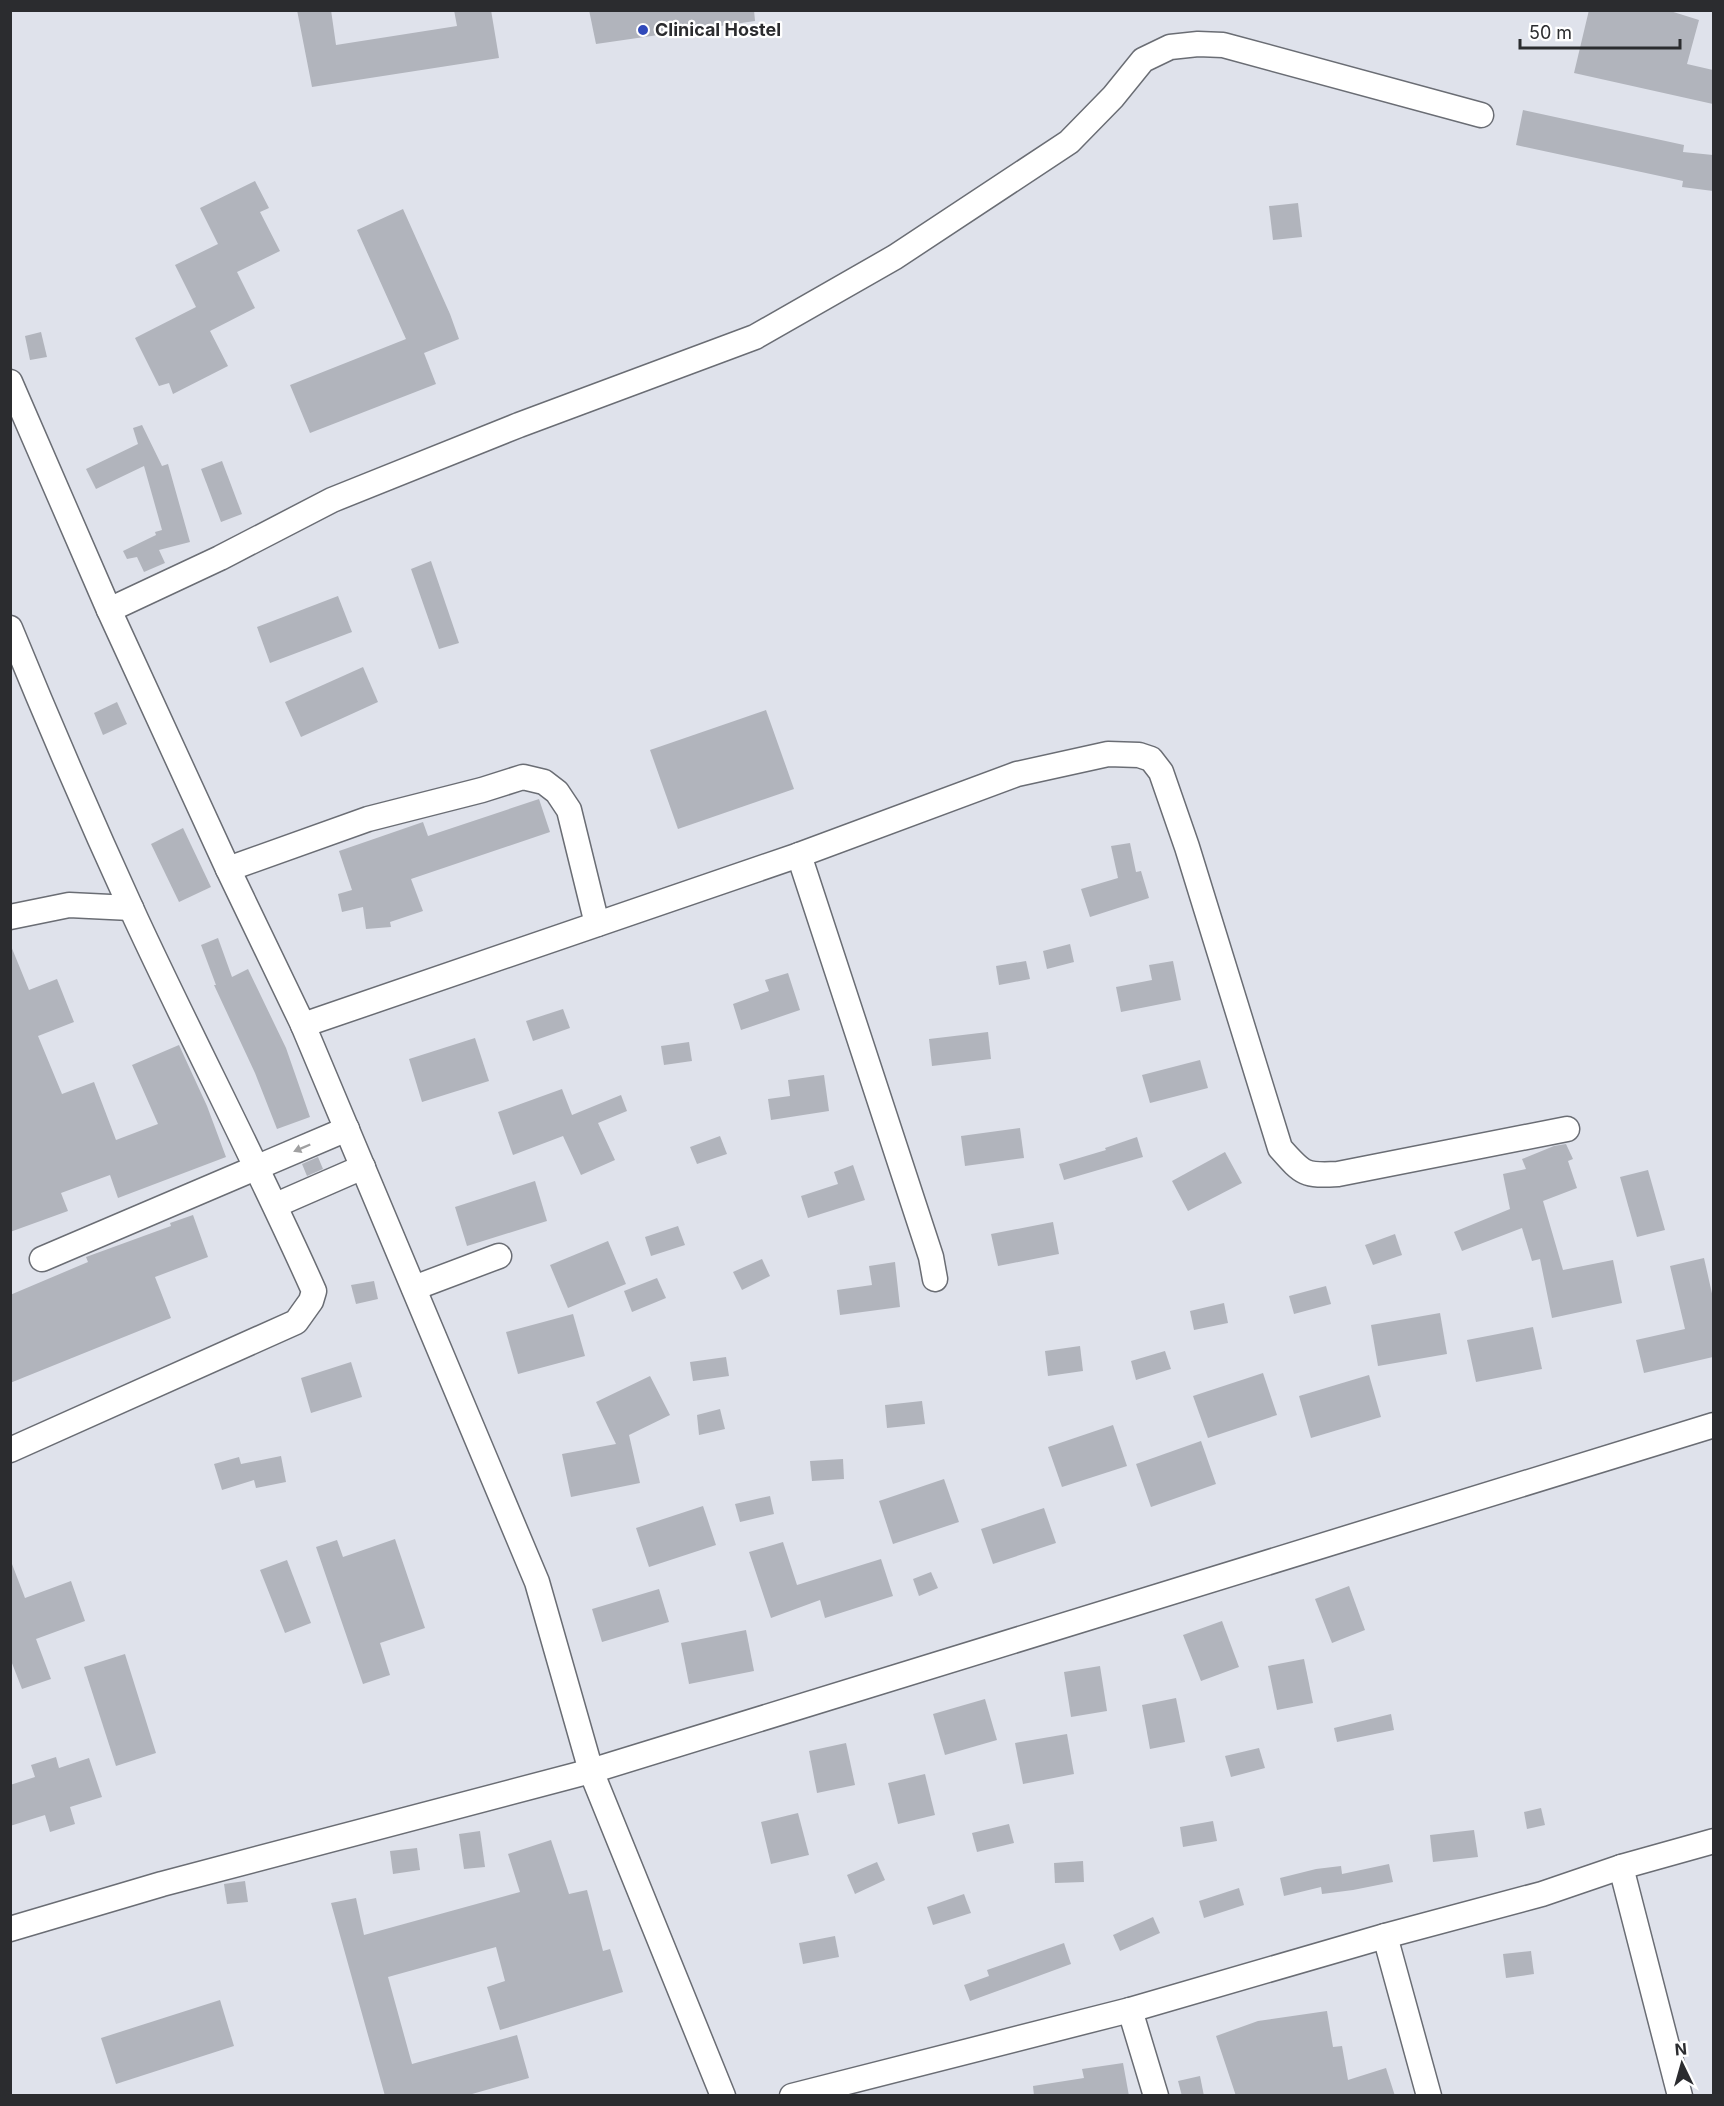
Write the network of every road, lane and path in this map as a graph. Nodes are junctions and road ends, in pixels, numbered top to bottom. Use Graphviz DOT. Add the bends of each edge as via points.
graph roads {
  1 [pos="1481,115"];
  2 [pos="10,382"];
  3 [pos="110,610"];
  4 [pos="10,628"];
  5 [pos="799,855"];
  6 [pos="228,868"];
  7 [pos="131,908"];
  8 [pos="10,918"];
  9 [pos="597,924"];
  10 [pos="303,1025"];
  11 [pos="347,1129"];
  12 [pos="1566,1129"];
  13 [pos="257,1167"];
  14 [pos="363,1167"];
  15 [pos="276,1205"];
  16 [pos="499,1256"];
  17 [pos="42,1260"];
  18 [pos="935,1279"];
  19 [pos="414,1288"];
  20 [pos="1713,1425"];
  21 [pos="10,1450"];
  22 [pos="591,1772"];
  23 [pos="1713,1841"];
  24 [pos="1622,1867"];
  25 [pos="10,1929"];
  26 [pos="1385,1936"];
  27 [pos="1130,2010"];
  28 [pos="723,2096"];
  29 [pos="792,2096"];
  30 [pos="1156,2096"];
  31 [pos="1429,2096"];
  32 [pos="1680,2096"];
  1 -- 3 [label="street" via="1222,45 1170,47 1143,60 1070,142 896,257 756,337 332,500"];
  2 -- 3 [label="street"];
  3 -- 6 [label="street"];
  4 -- 7 [label="street"];
  5 -- 9 [label="street"];
  5 -- 12 [label="street" via="1017,774 1108,754 1151,759 1161,772 1187,847 1280,1148 1294,1164 1311,1176 1338,1174"];
  5 -- 18 [label="street" via="928,1246"];
  6 -- 9 [label="street" via="368,819 523,777 544,782 558,792 569,810"];
  6 -- 10 [label="street"];
  7 -- 8 [label="street" via="69,904"];
  7 -- 13 [label="street"];
  9 -- 10 [label="street"];
  10 -- 11 [label="street"];
  11 -- 13 [label="street, one-way"];
  11 -- 14 [label="street"];
  13 -- 15 [label="street"];
  13 -- 17 [label="street"];
  14 -- 15 [label="street"];
  14 -- 19 [label="street"];
  15 -- 21 [label="street" via="314,1291 296,1322"];
  16 -- 19 [label="street"];
  19 -- 22 [label="street" via="537,1582"];
  20 -- 22 [label="street"];
  22 -- 25 [label="street" via="174,1881"];
  22 -- 28 [label="street"];
  23 -- 24 [label="street"];
  24 -- 26 [label="street" via="1542,1894"];
  24 -- 32 [label="street"];
  26 -- 27 [label="street"];
  26 -- 31 [label="street"];
  27 -- 29 [label="street"];
  27 -- 30 [label="street"];
}
